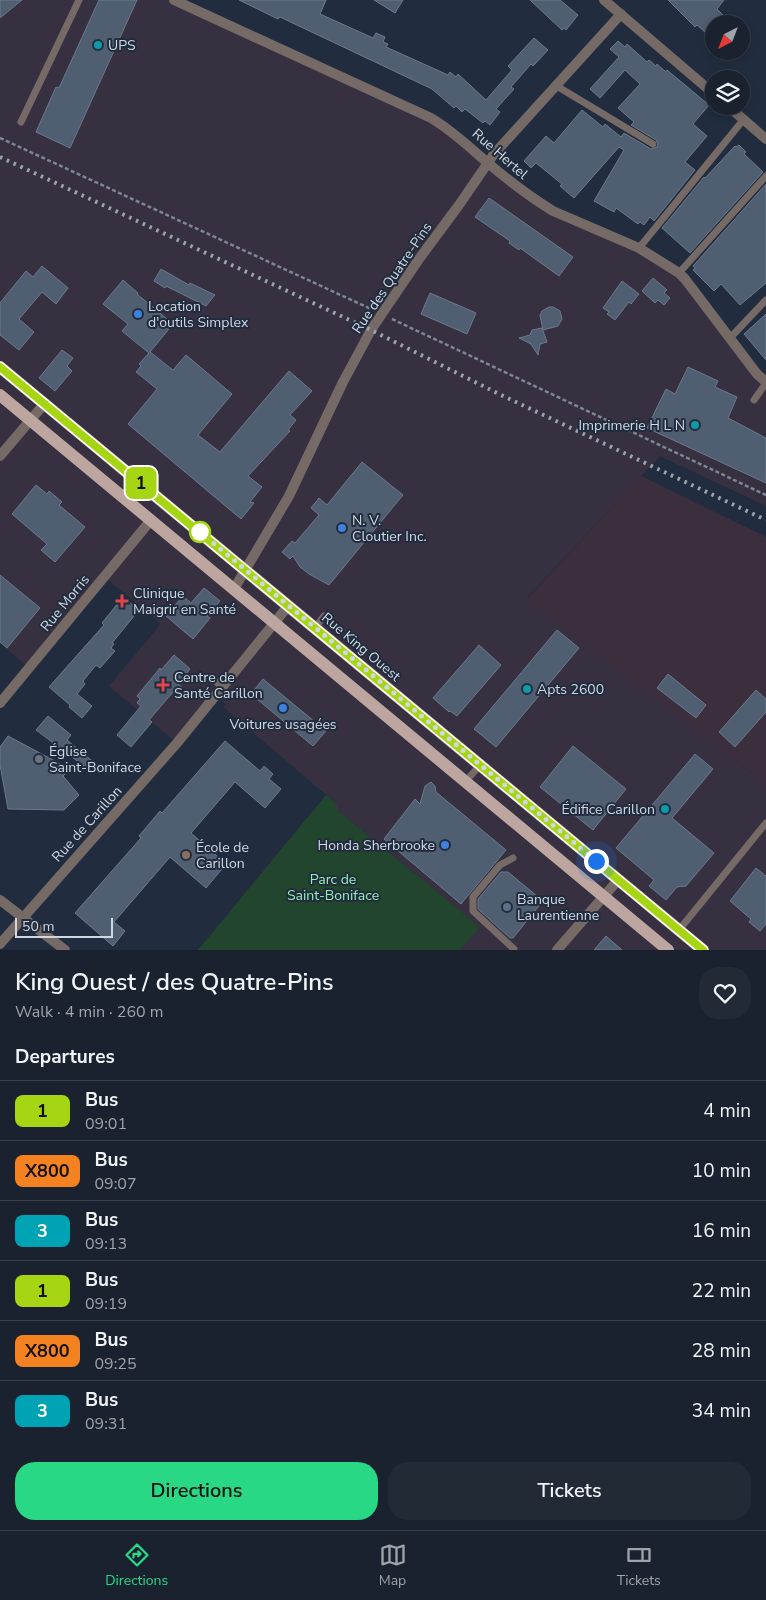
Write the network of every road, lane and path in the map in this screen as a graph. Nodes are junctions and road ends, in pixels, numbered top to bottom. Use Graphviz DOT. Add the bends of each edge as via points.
graph roads {
  1 [pos="79,0"];
  2 [pos="174,0"];
  3 [pos="604,0"];
  4 [pos="621,14"];
  5 [pos="555,85"];
  6 [pos="705,86"];
  7 [pos="738,115"];
  8 [pos="744,120"];
  9 [pos="21,122"];
  10 [pos="766,139"];
  11 [pos="653,144"];
  12 [pos="488,163"];
  13 [pos="766,176"];
  14 [pos="639,248"];
  15 [pos="679,273"];
  16 [pos="766,300"];
  17 [pos="730,338"];
  18 [pos="0,366"];
  19 [pos="766,383"];
  20 [pos="0,395"];
  21 [pos="754,400"];
  22 [pos="45,403"];
  23 [pos="30,420"];
  24 [pos="0,456"];
  25 [pos="151,520"];
  26 [pos="245,570"];
  27 [pos="234,589"];
  28 [pos="288,606"];
  29 [pos="324,616"];
  30 [pos="274,622"];
  31 [pos="314,628"];
  32 [pos="212,678"];
  33 [pos="222,686"];
  34 [pos="0,703"];
  35 [pos="480,765"];
  36 [pos="466,782"];
  37 [pos="766,823"];
  38 [pos="513,858"];
  39 [pos="618,880"];
  40 [pos="604,897"];
  41 [pos="0,900"];
  42 [pos="23,917"];
  43 [pos="679,930"];
  44 [pos="0,944"];
  45 [pos="514,949"];
  46 [pos="65,950"];
  47 [pos="557,950"];
  48 [pos="668,950"];
  49 [pos="704,950"];
  1 -- 9 [label="lane"];
  2 -- 12 [label="street, Rue Hertel" via="431,118"];
  3 -- 4 [label="street"];
  4 -- 5 [label="street, Rue des Quatre-Pins"];
  4 -- 6 [label="street"];
  5 -- 11 [label="lane"];
  5 -- 12 [label="street, Rue des Quatre-Pins"];
  7 -- 8 [label="street"];
  8 -- 10 [label="street"];
  8 -- 14 [label="lane"];
  12 -- 14 [label="street, Rue Hertel" via="553,211"];
  12 -- 26 [label="street, Rue des Quatre-Pins" via="371,330 289,496"];
  13 -- 15 [label="lane"];
  14 -- 15 [label="street, Rue Hertel"];
  15 -- 17 [label="street, Rue Hertel"];
  16 -- 17 [label="lane"];
  17 -- 19 [label="street, Rue Hertel"];
  18 -- 22 [label="main road, Rue King Ouest"];
  19 -- 21 [label="lane"];
  20 -- 23 [label="main road"];
  22 -- 23 [label="street"];
  22 -- 26 [label="main road, Rue King Ouest"];
  23 -- 24 [label="street"];
  23 -- 25 [label="main road"];
  25 -- 27 [label="main road"];
  25 -- 34 [label="street, Rue Morris"];
  26 -- 27 [label="street, Rue des Quatre-Pins"];
  26 -- 28 [label="main road, Rue King Ouest"];
  27 -- 30 [label="main road"];
  28 -- 30 [label="street, Rue de Carillon"];
  28 -- 31 [label="main road, Rue King Ouest"];
  29 -- 31 [label="lane"];
  30 -- 33 [label="street, Rue de Carillon"];
  30 -- 36 [label="main road"];
  31 -- 35 [label="main road, Rue King Ouest"];
  32 -- 33 [label="lane"];
  33 -- 42 [label="street, Rue de Carillon" via="177,743"];
  35 -- 36 [label="lane"];
  35 -- 39 [label="main road, Rue King Ouest"];
  36 -- 40 [label="main road"];
  37 -- 43 [label="lane"];
  38 -- 45 [label="lane" via="500,865 473,897 473,911"];
  39 -- 40 [label="street"];
  39 -- 43 [label="main road, Rue King Ouest"];
  40 -- 47 [label="street"];
  40 -- 48 [label="main road"];
  41 -- 42 [label="street"];
  42 -- 44 [label="street, Rue de Carillon"];
  42 -- 46 [label="street"];
  43 -- 49 [label="main road, Rue King Ouest"];
}
